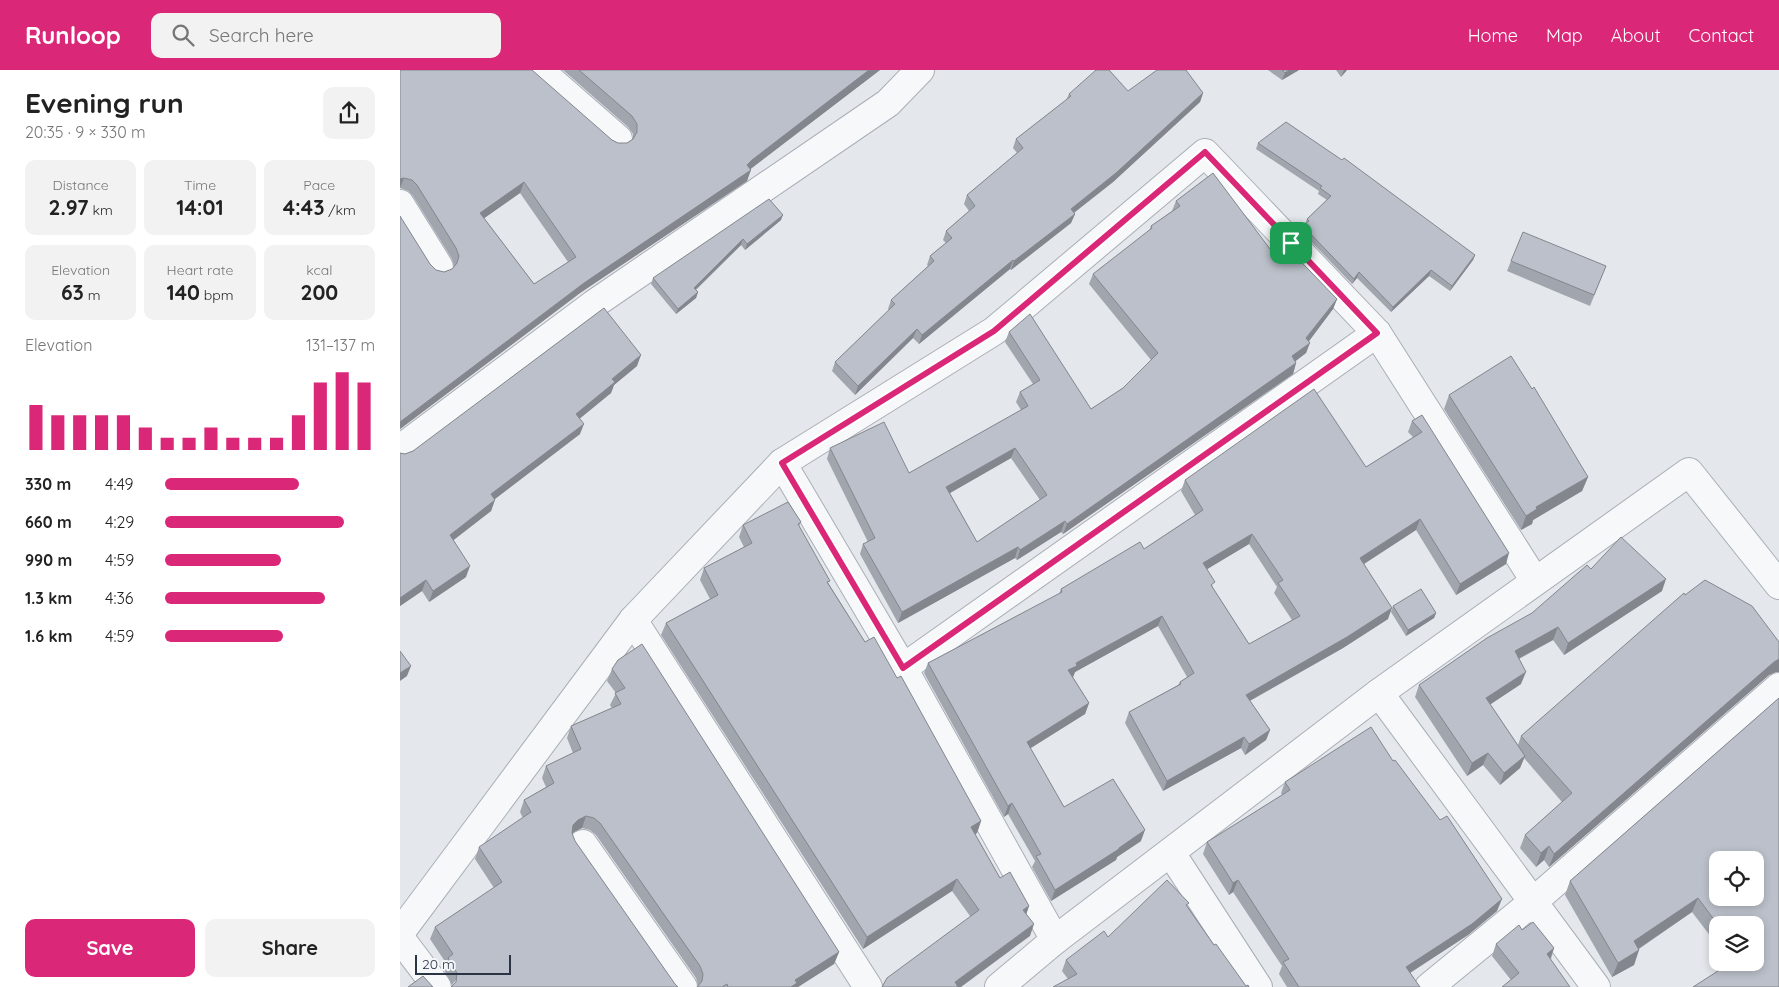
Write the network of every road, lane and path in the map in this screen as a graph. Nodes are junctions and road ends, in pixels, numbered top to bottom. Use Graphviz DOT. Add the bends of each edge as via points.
graph roads {
  1 [pos="539,70"];
  2 [pos="920,70"];
  3 [pos="618,140"];
  4 [pos="400,204"];
  5 [pos="439,266"];
  6 [pos="1377,333"];
  7 [pos="400,449"];
  8 [pos="782,463"];
  9 [pos="1535,581"];
  10 [pos="1779,585"];
  11 [pos="633,620"];
  12 [pos="903,668"];
  13 [pos="1779,687"];
  14 [pos="1378,693"];
  15 [pos="583,844"];
  16 [pos="1171,853"];
  17 [pos="1534,901"];
  18 [pos="400,933"];
  19 [pos="400,938"];
  20 [pos="1055,940"];
  21 [pos="437,987"];
  22 [pos="683,987"];
  23 [pos="868,987"];
  24 [pos="999,987"];
  25 [pos="1258,987"];
  26 [pos="1429,987"];
  27 [pos="1596,987"];
  1 -- 3 [label="street"];
  2 -- 7 [label="street" via="888,103 594,304"];
  4 -- 5 [label="street"];
  6 -- 8 [label="street" via="1205,152 994,331"];
  6 -- 9 [label="street"];
  6 -- 12 [label="street"];
  8 -- 11 [label="street"];
  8 -- 12 [label="street"];
  9 -- 10 [label="street" via="1689,472"];
  9 -- 14 [label="street"];
  11 -- 18 [label="street"];
  11 -- 23 [label="street"];
  12 -- 20 [label="street"];
  13 -- 17 [label="street"];
  14 -- 16 [label="street"];
  14 -- 17 [label="street"];
  15 -- 22 [label="street"];
  16 -- 20 [label="street"];
  16 -- 25 [label="street"];
  17 -- 26 [label="street"];
  17 -- 27 [label="street"];
  19 -- 21 [label="street"];
  20 -- 24 [label="street"];
}
